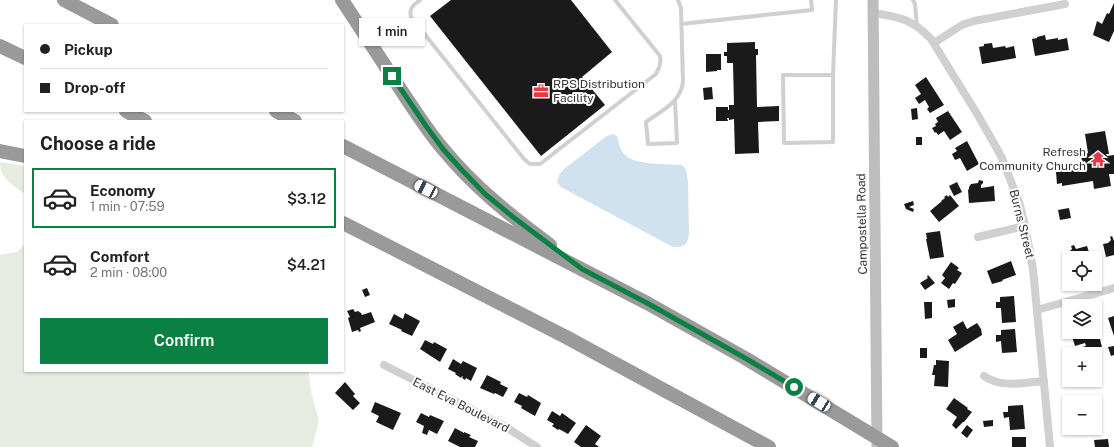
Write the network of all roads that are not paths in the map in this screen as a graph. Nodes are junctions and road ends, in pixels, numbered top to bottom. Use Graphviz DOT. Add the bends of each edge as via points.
graph roads {
  1 [pos="64,0"];
  2 [pos="342,0"];
  3 [pos="420,0"];
  4 [pos="615,0"];
  5 [pos="678,0"];
  6 [pos="811,0"];
  7 [pos="836,0"];
  8 [pos="873,0"];
  9 [pos="913,0"];
  10 [pos="1065,4"];
  11 [pos="873,13"];
  12 [pos="110,24"];
  13 [pos="681,24"];
  14 [pos="917,26"];
  15 [pos="934,43"];
  16 [pos="0,46"];
  17 [pos="24,58"];
  18 [pos="833,74"];
  19 [pos="675,101"];
  20 [pos="128,112"];
  21 [pos="278,112"];
  22 [pos="143,120"];
  23 [pos="293,120"];
  24 [pos="344,147"];
  25 [pos="0,151"];
  26 [pos="24,156"];
  27 [pos="344,224"];
  28 [pos="1025,226"];
  29 [pos="344,235"];
  30 [pos="978,237"];
  31 [pos="582,269"];
  32 [pos="1114,288"];
  33 [pos="1037,310"];
  34 [pos="566,337"];
  35 [pos="384,365"];
  36 [pos="984,376"];
  37 [pos="1044,381"];
  38 [pos="537,447"];
  39 [pos="769,447"];
  40 [pos="877,447"];
  41 [pos="892,447"];
  42 [pos="1050,447"];
  1 -- 12 [label="highway"];
  2 -- 31 [label="highway" via="443,149 485,194"];
  3 -- 4 [label="lane" via="412,7 411,17 530,164 540,164 656,74 661,64 660,56"];
  5 -- 13 [label="lane"];
  6 -- 13 [label="lane" via="812,10"];
  7 -- 18 [label="lane"];
  8 -- 11 [label="main road, Campostella Road"];
  9 -- 14 [label="lane"];
  10 -- 15 [label="street" via="974,20"];
  11 -- 14 [label="street, Burns Street" via="897,17"];
  11 -- 40 [label="main road, Campostella Road"];
  13 -- 19 [label="lane" via="683,82 682,90"];
  14 -- 15 [label="street, Burns Street"];
  15 -- 28 [label="street, Burns Street" via="1002,158"];
  16 -- 17 [label="highway"];
  18 -- 18 [label="lane" via="834,142 784,143 783,75"];
  19 -- 19 [label="lane" via="677,143 648,144 646,122"];
  20 -- 22 [label="highway"];
  21 -- 23 [label="highway"];
  24 -- 31 [label="highway"];
  25 -- 26 [label="highway"];
  27 -- 34 [label="highway"];
  28 -- 30 [label="street"];
  28 -- 33 [label="street, Burns Street"];
  29 -- 34 [label="highway"];
  31 -- 41 [label="highway" via="745,358"];
  32 -- 33 [label="street"];
  33 -- 37 [label="street, Burns Street"];
  34 -- 39 [label="highway"];
  35 -- 38 [label="street, East Eva Boulevard" via="504,426"];
  36 -- 37 [label="street" via="1006,384"];
  37 -- 42 [label="street, Burns Street"];
}
